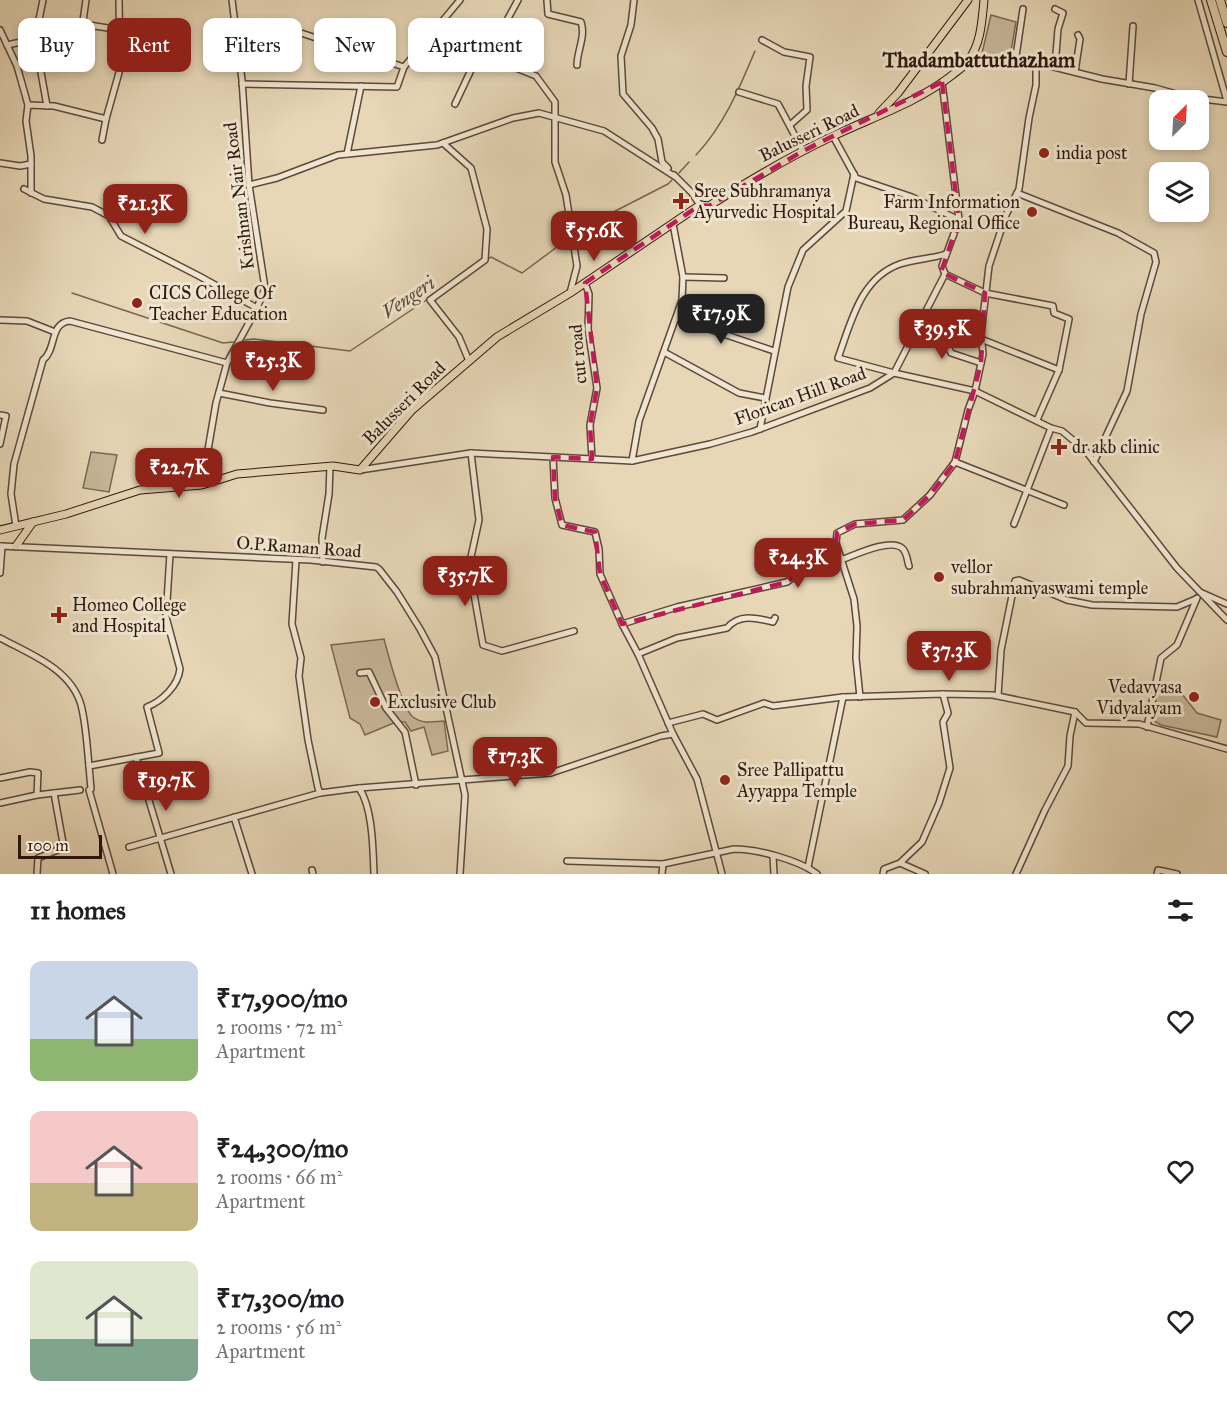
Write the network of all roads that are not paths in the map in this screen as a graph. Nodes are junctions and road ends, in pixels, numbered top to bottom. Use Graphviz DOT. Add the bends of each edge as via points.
graph roads {
  1 [pos="43,0"];
  2 [pos="86,0"];
  3 [pos="119,0"];
  4 [pos="232,0"];
  5 [pos="460,0"];
  6 [pos="519,0"];
  7 [pos="547,0"];
  8 [pos="634,0"];
  9 [pos="968,0"];
  10 [pos="984,0"];
  11 [pos="1198,0"];
  12 [pos="1211,0"];
  13 [pos="1220,0"];
  14 [pos="1023,9"];
  15 [pos="1055,9"];
  16 [pos="40,18"];
  17 [pos="84,18"];
  18 [pos="120,18"];
  19 [pos="235,18"];
  20 [pos="445,18"];
  21 [pos="509,18"];
  22 [pos="1227,23"];
  23 [pos="1133,26"];
  24 [pos="0,30"];
  25 [pos="302,33"];
  26 [pos="1078,35"];
  27 [pos="762,40"];
  28 [pos="18,43"];
  29 [pos="7,45"];
  30 [pos="1227,52"];
  31 [pos="408,62"];
  32 [pos="1015,63"];
  33 [pos="966,64"];
  34 [pos="1036,64"];
  35 [pos="577,65"];
  36 [pos="404,67"];
  37 [pos="1055,67"];
  38 [pos="41,72"];
  39 [pos="119,72"];
  40 [pos="241,72"];
  41 [pos="470,72"];
  42 [pos="526,72"];
  43 [pos="1076,72"];
  44 [pos="942,82"];
  45 [pos="242,84"];
  46 [pos="1129,84"];
  47 [pos="361,86"];
  48 [pos="739,92"];
  49 [pos="1227,101"];
  50 [pos="455,104"];
  51 [pos="28,105"];
  52 [pos="47,106"];
  53 [pos="555,117"];
  54 [pos="874,118"];
  55 [pos="106,119"];
  56 [pos="790,125"];
  57 [pos="833,136"];
  58 [pos="102,140"];
  59 [pos="443,143"];
  60 [pos="803,151"];
  61 [pos="346,154"];
  62 [pos="0,163"];
  63 [pos="31,164"];
  64 [pos="854,174"];
  65 [pos="674,176"];
  66 [pos="249,185"];
  67 [pos="24,189"];
  68 [pos="31,193"];
  69 [pos="1017,193"];
  70 [pos="700,206"];
  71 [pos="959,220"];
  72 [pos="673,224"];
  73 [pos="946,254"];
  74 [pos="945,274"];
  75 [pos="683,277"];
  76 [pos="724,278"];
  77 [pos="585,283"];
  78 [pos="570,293"];
  79 [pos="985,293"];
  80 [pos="257,308"];
  81 [pos="676,318"];
  82 [pos="0,320"];
  83 [pos="920,324"];
  84 [pos="55,332"];
  85 [pos="981,339"];
  86 [pos="774,351"];
  87 [pos="664,352"];
  88 [pos="469,361"];
  89 [pos="227,363"];
  90 [pos="981,363"];
  91 [pos="1059,370"];
  92 [pos="894,373"];
  93 [pos="975,391"];
  94 [pos="219,393"];
  95 [pos="765,399"];
  96 [pos="323,410"];
  97 [pos="0,415"];
  98 [pos="1037,420"];
  99 [pos="1051,428"];
  100 [pos="760,429"];
  101 [pos="0,444"];
  102 [pos="471,453"];
  103 [pos="553,457"];
  104 [pos="592,459"];
  105 [pos="632,460"];
  106 [pos="955,462"];
  107 [pos="1094,462"];
  108 [pos="330,466"];
  109 [pos="360,470"];
  110 [pos="202,485"];
  111 [pos="1027,490"];
  112 [pos="1064,505"];
  113 [pos="33,522"];
  114 [pos="1014,524"];
  115 [pos="16,526"];
  116 [pos="0,530"];
  117 [pos="836,543"];
  118 [pos="1,546"];
  119 [pos="16,546"];
  120 [pos="170,554"];
  121 [pos="296,560"];
  122 [pos="841,560"];
  123 [pos="323,562"];
  124 [pos="909,566"];
  125 [pos="0,573"];
  126 [pos="1199,592"];
  127 [pos="1196,599"];
  128 [pos="1227,604"];
  129 [pos="775,618"];
  130 [pos="1227,620"];
  131 [pos="622,624"];
  132 [pos="574,631"];
  133 [pos="0,638"];
  134 [pos="638,654"];
  135 [pos="360,673"];
  136 [pos="942,694"];
  137 [pos="998,696"];
  138 [pos="860,697"];
  139 [pos="843,698"];
  140 [pos="1076,712"];
  141 [pos="668,723"];
  142 [pos="1147,727"];
  143 [pos="673,734"];
  144 [pos="1227,749"];
  145 [pos="136,757"];
  146 [pos="90,766"];
  147 [pos="0,778"];
  148 [pos="462,782"];
  149 [pos="416,785"];
  150 [pos="359,788"];
  151 [pos="80,790"];
  152 [pos="54,793"];
  153 [pos="320,793"];
  154 [pos="38,795"];
  155 [pos="0,803"];
  156 [pos="234,817"];
  157 [pos="161,837"];
  158 [pos="129,847"];
  159 [pos="716,853"];
  160 [pos="773,856"];
  161 [pos="567,861"];
  162 [pos="900,863"];
  163 [pos="663,864"];
  164 [pos="808,867"];
  165 [pos="37,874"];
  166 [pos="113,874"];
  167 [pos="171,874"];
  168 [pos="252,874"];
  169 [pos="374,874"];
  170 [pos="460,874"];
  171 [pos="662,874"];
  172 [pos="722,874"];
  173 [pos="774,874"];
  174 [pos="817,874"];
  175 [pos="883,874"];
  176 [pos="925,874"];
  177 [pos="1016,874"];
  178 [pos="1157,874"];
  179 [pos="1177,874"];
  1 -- 16 [label="street"];
  2 -- 17 [label="street"];
  3 -- 18 [label="street"];
  4 -- 19 [label="street, Krishnan Nair Road"];
  5 -- 20 [label="street"];
  6 -- 21 [label="street"];
  7 -- 35 [label="street" via="548,14 581,22 584,31"];
  8 -- 65 [label="street" via="621,56 623,94 655,133 662,162"];
  9 -- 54 [label="main road" via="898,93"];
  10 -- 33 [label="main road, Balusseri Road" via="978,42"];
  11 -- 49 [label="street"];
  12 -- 30 [label="highway"];
  13 -- 22 [label="highway"];
  14 -- 32 [label="street"];
  15 -- 37 [label="street" via="1063,13"];
  23 -- 46 [label="street"];
  24 -- 29 [label="street"];
  25 -- 36 [label="street"];
  26 -- 43 [label="street"];
  27 -- 56 [label="street" via="811,60 806,80 807,110"];
  28 -- 29 [label="street"];
  29 -- 51 [label="street"];
  31 -- 36 [label="street"];
  32 -- 33 [label="street"];
  32 -- 34 [label="street"];
  33 -- 44 [label="main road, Balusseri Road"];
  34 -- 37 [label="street"];
  34 -- 69 [label="street" via="1036,85"];
  36 -- 47 [label="street" via="397,87"];
  37 -- 43 [label="street"];
  38 -- 52 [label="street"];
  39 -- 55 [label="street"];
  40 -- 45 [label="street, Krishnan Nair Road"];
  41 -- 50 [label="street"];
  42 -- 53 [label="street" via="536,76 555,102"];
  43 -- 46 [label="street"];
  44 -- 54 [label="main road, Balusseri Road"];
  44 -- 71 [label="street"];
  45 -- 47 [label="street"];
  45 -- 66 [label="street, Krishnan Nair Road"];
  46 -- 49 [label="street"];
  47 -- 61 [label="street"];
  48 -- 56 [label="street" via="778,104"];
  51 -- 52 [label="street"];
  51 -- 63 [label="street"];
  52 -- 55 [label="street"];
  53 -- 59 [label="street" via="539,113 513,118"];
  53 -- 65 [label="street" via="604,130"];
  53 -- 78 [label="street" via="555,162 566,195 577,266"];
  54 -- 57 [label="main road, Balusseri Road"];
  55 -- 58 [label="street"];
  56 -- 60 [label="street"];
  57 -- 60 [label="main road, Balusseri Road"];
  57 -- 64 [label="street"];
  59 -- 61 [label="street"];
  59 -- 88 [label="street" via="471,168 487,229 485,260 430,300 459,337"];
  60 -- 70 [label="main road, Balusseri Road" via="709,206"];
  61 -- 66 [label="street"];
  62 -- 63 [label="street"];
  63 -- 68 [label="street"];
  64 -- 71 [label="street"];
  64 -- 86 [label="street" via="846,211 803,250 788,287"];
  65 -- 70 [label="street" via="692,192"];
  66 -- 80 [label="street, Krishnan Nair Road" via="265,288"];
  67 -- 68 [label="street"];
  68 -- 80 [label="street" via="92,207 109,216 121,236"];
  69 -- 79 [label="street" via="988,266"];
  69 -- 107 [label="street" via="1118,233 1154,253 1156,262 1141,314 1127,390"];
  70 -- 72 [label="main road, Balusseri Road"];
  71 -- 73 [label="street"];
  72 -- 75 [label="street"];
  72 -- 77 [label="main road, Balusseri Road"];
  73 -- 74 [label="street" via="942,266"];
  73 -- 92 [label="street" via="900,264 878,276 861,295 838,358"];
  74 -- 79 [label="street"];
  74 -- 83 [label="street"];
  75 -- 76 [label="street"];
  75 -- 81 [label="street"];
  77 -- 78 [label="main road, Balusseri Road"];
  77 -- 104 [label="street, cut road" via="590,294 588,329 597,388 590,425"];
  78 -- 88 [label="main road, Balusseri Road" via="497,337"];
  79 -- 85 [label="street"];
  79 -- 91 [label="street" via="1053,306 1054,313 1069,319"];
  80 -- 89 [label="street, Krishnan Nair Road"];
  81 -- 86 [label="street"];
  81 -- 87 [label="street"];
  82 -- 84 [label="street" via="27,321"];
  83 -- 90 [label="street" via="943,334 951,353"];
  83 -- 92 [label="street"];
  84 -- 89 [label="street" via="63,322 70,321"];
  84 -- 115 [label="street" via="49,356 43,360 14,464 11,494"];
  85 -- 90 [label="street"];
  85 -- 91 [label="street"];
  86 -- 95 [label="street"];
  87 -- 95 [label="street" via="739,393"];
  87 -- 105 [label="street" via="639,422"];
  88 -- 109 [label="main road, Balusseri Road" via="412,410"];
  89 -- 94 [label="street, Krishnan Nair Road"];
  90 -- 93 [label="street"];
  91 -- 98 [label="street"];
  92 -- 93 [label="street, Florican Hill Road"];
  92 -- 100 [label="street, Florican Hill Road" via="870,388"];
  93 -- 98 [label="street, Florican Hill Road"];
  93 -- 106 [label="street"];
  94 -- 96 [label="street"];
  94 -- 110 [label="street, Krishnan Nair Road"];
  95 -- 100 [label="street"];
  97 -- 101 [label="street" via="6,416"];
  98 -- 99 [label="street, Florican Hill Road"];
  99 -- 107 [label="street, Florican Hill Road" via="1062,431"];
  99 -- 111 [label="street"];
  100 -- 105 [label="street, Florican Hill Road"];
  102 -- 103 [label="street, Florican Hill Road"];
  102 -- 109 [label="street, Florican Hill Road"];
  102 -- 132 [label="street" via="478,520 470,566 483,645 502,651"];
  103 -- 104 [label="street, Florican Hill Road"];
  103 -- 131 [label="street" via="555,498 562,525 595,532 600,574"];
  104 -- 105 [label="street, Florican Hill Road"];
  106 -- 111 [label="street"];
  106 -- 117 [label="street" via="930,495 903,520 855,524 837,532"];
  107 -- 126 [label="street, Florican Hill Road"];
  108 -- 109 [label="main road"];
  108 -- 110 [label="main road" via="237,474"];
  108 -- 123 [label="street"];
  110 -- 113 [label="main road" via="140,490"];
  111 -- 112 [label="street"];
  111 -- 114 [label="street"];
  113 -- 115 [label="main road"];
  113 -- 119 [label="main road"];
  115 -- 116 [label="main road"];
  117 -- 122 [label="street"];
  117 -- 131 [label="street" via="787,582"];
  118 -- 119 [label="street, O.P.Raman Road"];
  118 -- 125 [label="street"];
  119 -- 120 [label="street, O.P.Raman Road"];
  120 -- 121 [label="street, O.P.Raman Road"];
  120 -- 145 [label="street" via="166,617 179,677 166,696 147,707 159,753"];
  121 -- 123 [label="street, O.P.Raman Road"];
  121 -- 153 [label="street" via="292,624 302,658 299,676"];
  122 -- 124 [label="street" via="893,544 901,546"];
  122 -- 138 [label="street" via="854,598"];
  123 -- 148 [label="street, O.P.Raman Road" via="376,567 398,592 435,657"];
  126 -- 127 [label="street"];
  126 -- 128 [label="street"];
  126 -- 130 [label="street, Florican Hill Road"];
  127 -- 137 [label="street" via="1177,607 1092,605 1015,581 1001,650"];
  127 -- 142 [label="street" via="1177,645 1161,658"];
  129 -- 134 [label="street" via="773,622 751,617 732,622 727,628 677,638"];
  131 -- 134 [label="street"];
  133 -- 146 [label="street" via="57,670 73,687 81,705"];
  134 -- 141 [label="street"];
  135 -- 149 [label="street" via="369,672 386,708 405,732"];
  136 -- 137 [label="street"];
  136 -- 138 [label="street"];
  136 -- 162 [label="street" via="948,713 943,722 950,768 922,842"];
  137 -- 140 [label="street"];
  138 -- 139 [label="street"];
  139 -- 141 [label="street" via="773,706 764,703 717,720 703,714"];
  139 -- 164 [label="street"];
  140 -- 142 [label="street" via="1086,723"];
  140 -- 177 [label="street" via="1068,766"];
  141 -- 143 [label="street"];
  142 -- 144 [label="street"];
  143 -- 148 [label="street" via="551,773"];
  143 -- 159 [label="street" via="697,779"];
  145 -- 146 [label="street"];
  145 -- 157 [label="street"];
  146 -- 166 [label="street" via="89,790"];
  147 -- 154 [label="street" via="38,773"];
  148 -- 149 [label="street"];
  148 -- 170 [label="street, O.P.Raman Road" via="465,795"];
  149 -- 150 [label="street"];
  150 -- 153 [label="street"];
  150 -- 169 [label="street" via="372,832"];
  151 -- 152 [label="street"];
  152 -- 154 [label="street"];
  152 -- 165 [label="street" via="63,843 60,849 38,858"];
  153 -- 156 [label="street"];
  154 -- 155 [label="street"];
  156 -- 157 [label="street"];
  156 -- 168 [label="street"];
  157 -- 158 [label="street"];
  157 -- 167 [label="street"];
  159 -- 160 [label="street" via="745,849"];
  159 -- 163 [label="street"];
  159 -- 172 [label="street"];
  160 -- 164 [label="street"];
  160 -- 173 [label="street"];
  161 -- 163 [label="street"];
  162 -- 175 [label="street" via="884,869"];
  162 -- 176 [label="street"];
  163 -- 171 [label="street"];
  164 -- 174 [label="street"];
  178 -- 179 [label="street" via="1158,870"];
}
